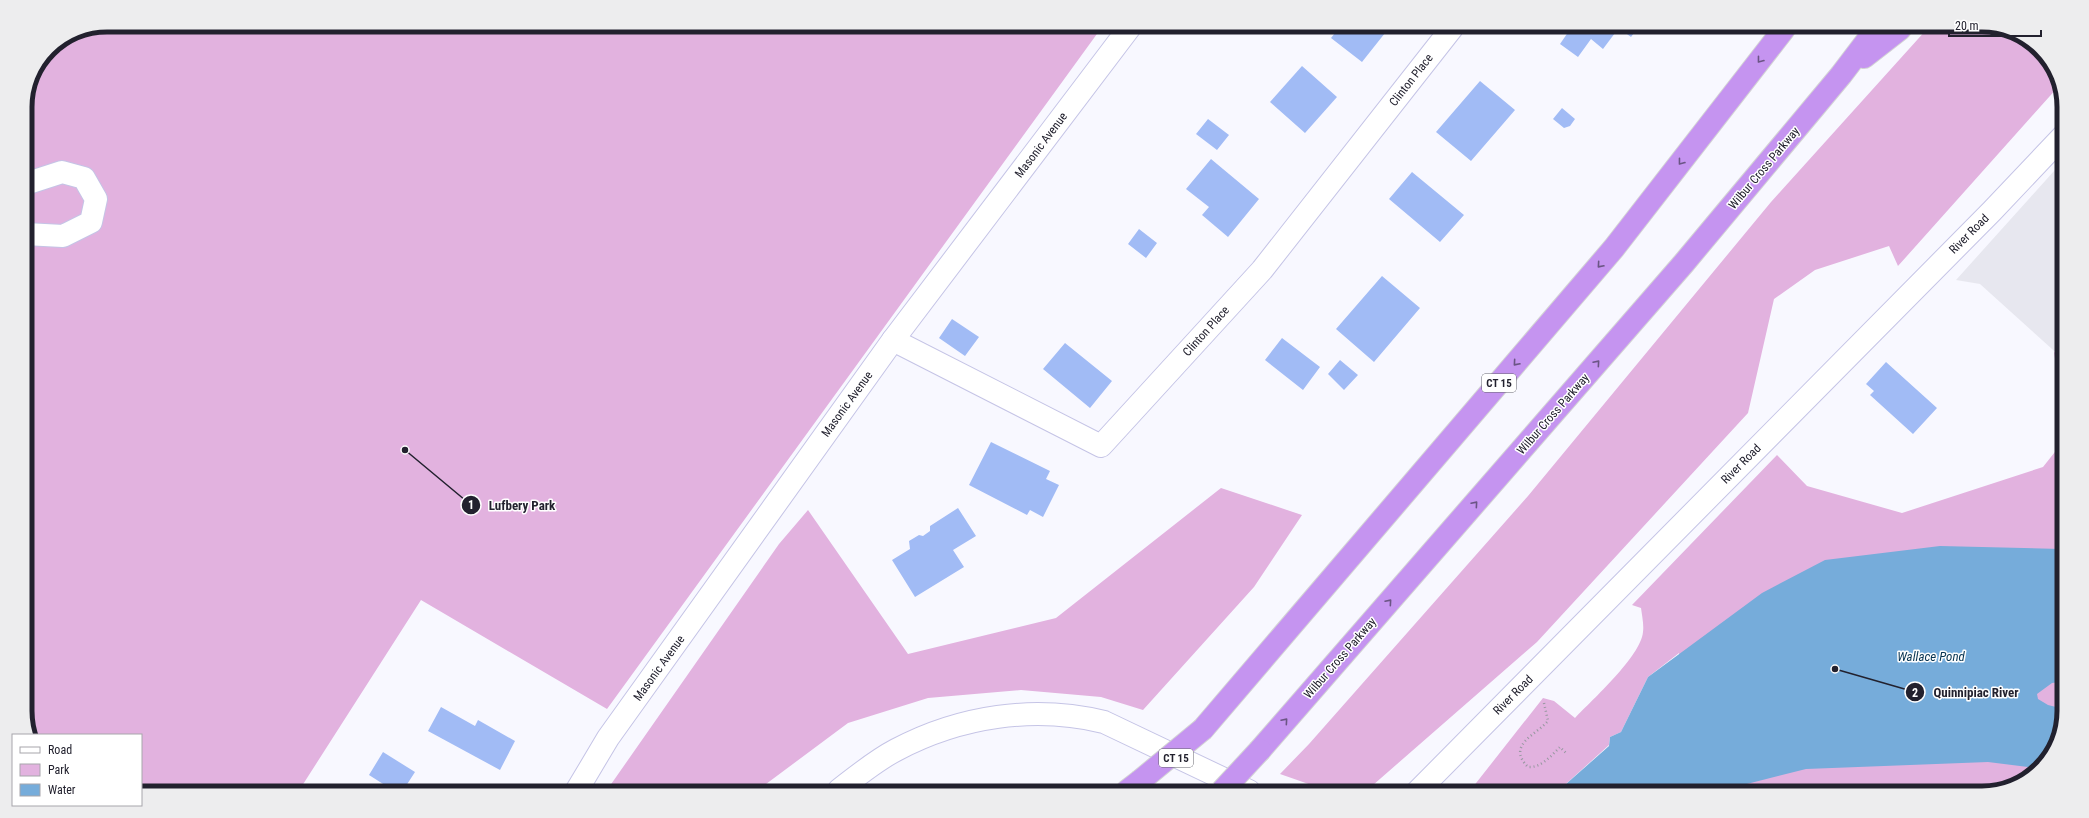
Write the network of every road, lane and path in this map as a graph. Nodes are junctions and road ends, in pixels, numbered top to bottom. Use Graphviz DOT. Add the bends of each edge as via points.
graph roads {
  1 [pos="1126,32"];
  2 [pos="1449,32"];
  3 [pos="1782,32"];
  4 [pos="1874,32"];
  5 [pos="1896,32"];
  6 [pos="1841,75"];
  7 [pos="2057,142"];
  8 [pos="32,182"];
  9 [pos="32,234"];
  10 [pos="893,340"];
  11 [pos="1544,703"];
  12 [pos="1567,754"];
  13 [pos="578,786"];
  14 [pos="844,786"];
  15 [pos="1143,786"];
  16 [pos="1227,786"];
  17 [pos="1238,786"];
  18 [pos="1423,786"];
  1 -- 10 [label="main road, Masonic Avenue"];
  2 -- 10 [label="main road, Clinton Place" via="1262,270 1101,446"];
  3 -- 15 [label="highway, CT 15, one-way, bridge" via="1614,248 1203,729"];
  4 -- 6 [label="highway, Wilbur Cross Parkway"];
  5 -- 6 [label="highway"];
  16 -- 6 [label="highway, Wilbur Cross Parkway, one-way, bridge" via="1684,263"];
  7 -- 18 [label="main road, River Road"];
  8 -- 9 [label="main road" via="62,172 84,178 96,199 91,222 63,236"];
  10 -- 13 [label="main road, Masonic Avenue" via="608,738"];
  11 -- 12 [label="path" via="1548,721 1523,744 1521,751 1524,763 1528,767 1537,766 1560,747"];
  14 -- 17 [label="main road" via="871,765 920,739 965,723 1034,713 1082,717 1104,722"];
}
